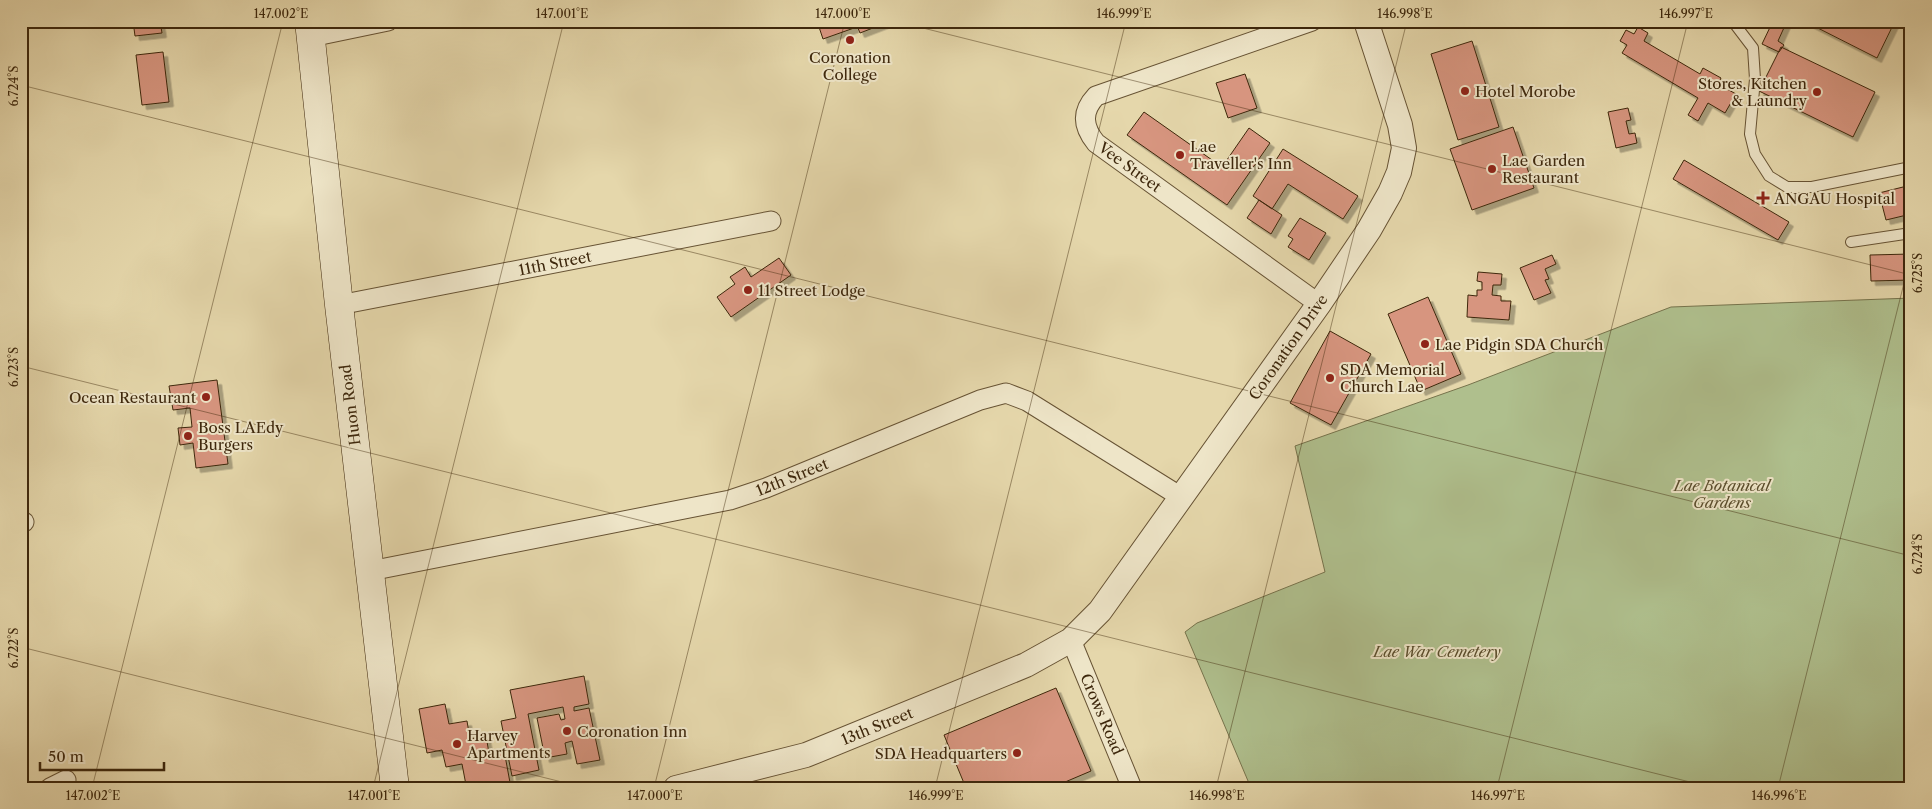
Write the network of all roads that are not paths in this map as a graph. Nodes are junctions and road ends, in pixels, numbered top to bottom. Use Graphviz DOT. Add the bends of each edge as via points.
graph roads {
  1 [pos="388,21"];
  2 [pos="1312,21"];
  3 [pos="1366,21"];
  4 [pos="1730,21"];
  5 [pos="310,29"];
  6 [pos="1911,167"];
  7 [pos="771,221"];
  8 [pos="1911,233"];
  9 [pos="1851,242"];
  10 [pos="1319,304"];
  11 [pos="339,305"];
  12 [pos="1181,497"];
  13 [pos="370,571"];
  14 [pos="1071,640"];
  15 [pos="395,788"];
  16 [pos="676,788"];
  17 [pos="1132,788"];
  1 -- 5 [label="street"];
  2 -- 10 [label="street, Vee Street" via="1096,96 1087,108 1085,119 1089,134 1096,143"];
  3 -- 10 [label="street, Coronation Drive" via="1404,148 1390,193"];
  4 -- 6 [label="lane" via="1753,48 1756,80 1750,134 1755,154 1769,176 1788,187 1812,187"];
  5 -- 11 [label="main road, Huon Road"];
  7 -- 11 [label="street, 11th Street"];
  8 -- 9 [label="lane"];
  10 -- 12 [label="street, Coronation Drive"];
  11 -- 13 [label="main road, Huon Road"];
  12 -- 13 [label="street, 12th Street" via="1026,401 1006,393 980,400 730,500"];
  12 -- 14 [label="street, Coronation Drive" via="1100,611"];
  13 -- 15 [label="main road, Huon Road"];
  14 -- 16 [label="street, 13th Street" via="1026,665 806,755"];
  14 -- 17 [label="street, Crows Road"];
}
